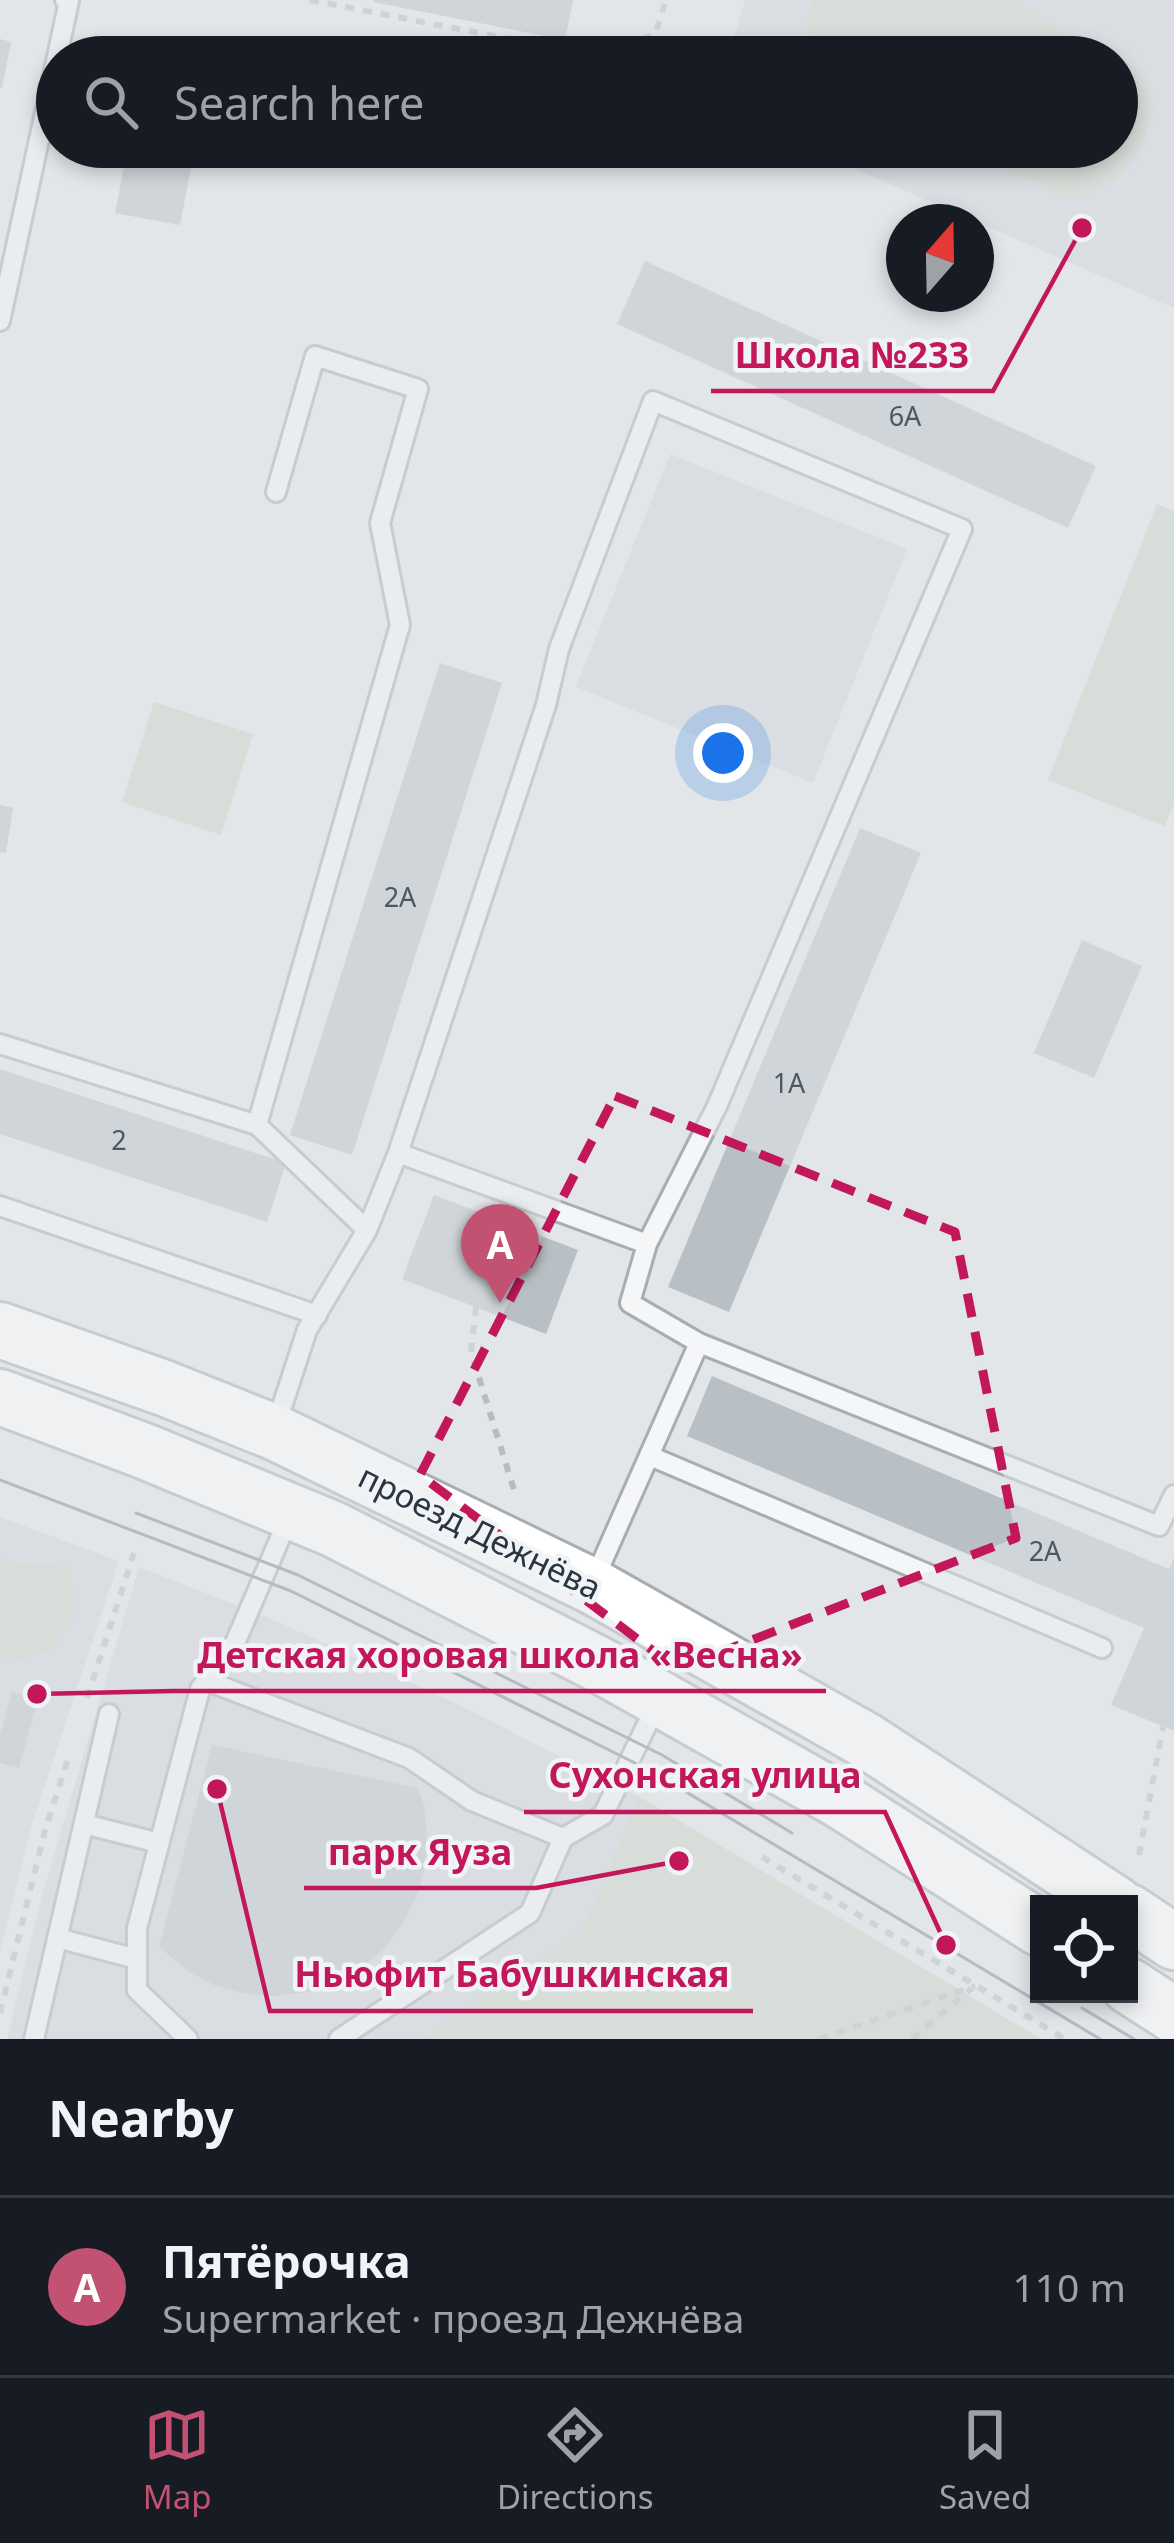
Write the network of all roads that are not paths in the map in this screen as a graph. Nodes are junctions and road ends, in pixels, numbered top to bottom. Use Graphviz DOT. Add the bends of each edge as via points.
graph roads {
  1 [pos="65,0"];
  2 [pos="61,36"];
  3 [pos="36,154"];
  4 [pos="0,321"];
  5 [pos="276,492"];
  6 [pos="0,1044"];
  7 [pos="257,1126"];
  8 [pos="398,1154"];
  9 [pos="0,1206"];
  10 [pos="367,1230"];
  11 [pos="647,1244"];
  12 [pos="317,1315"];
  13 [pos="0,1330"];
  14 [pos="699,1343"];
  15 [pos="0,1397"];
  16 [pos="274,1432"];
  17 [pos="650,1456"];
  18 [pos="1174,1495"];
  19 [pos="291,1512"];
  20 [pos="592,1586"];
  21 [pos="1102,1648"];
  22 [pos="207,1681"];
  23 [pos="660,1698"];
  24 [pos="109,1714"];
  25 [pos="84,1823"];
  26 [pos="563,1838"];
  27 [pos="159,1844"];
  28 [pos="1102,1895"];
  29 [pos="1138,1918"];
  30 [pos="1030,1922"];
  31 [pos="57,1939"];
  32 [pos="1174,1942"];
  33 [pos="137,1959"];
  34 [pos="1138,1992"];
  35 [pos="1174,2015"];
  36 [pos="34,2039"];
  37 [pos="188,2039"];
  38 [pos="339,2039"];
  1 -- 2 [label="lane"];
  3 -- 4 [label="lane"];
  5 -- 7 [label="lane" via="315,356 418,389 380,523 400,625"];
  6 -- 7 [label="lane"];
  7 -- 10 [label="lane"];
  8 -- 10 [label="lane"];
  8 -- 11 [label="lane"];
  8 -- 11 [label="lane" via="559,649 653,401 962,529 717,1106"];
  9 -- 12 [label="lane"];
  10 -- 12 [label="lane"];
  11 -- 14 [label="lane" via="630,1303"];
  12 -- 16 [label="lane"];
  13 -- 16 [label="main road, проезд Дежнёва"];
  14 -- 17 [label="lane"];
  14 -- 18 [label="lane" via="1160,1526"];
  15 -- 19 [label="main road, проезд Дежнёва"];
  16 -- 20 [label="main road, проезд Дежнёва"];
  17 -- 20 [label="lane"];
  17 -- 21 [label="lane"];
  19 -- 22 [label="lane" via="235,1643"];
  19 -- 23 [label="main road, проезд Дежнёва"];
  20 -- 28 [label="main road, проезд Дежнёва" via="867,1741"];
  22 -- 26 [label="lane" via="409,1758 472,1801"];
  22 -- 27 [label="lane"];
  23 -- 26 [label="lane" via="603,1815"];
  23 -- 30 [label="main road, проезд Дежнёва"];
  24 -- 25 [label="lane"];
  25 -- 27 [label="lane"];
  25 -- 31 [label="lane"];
  26 -- 38 [label="lane" via="530,1912"];
  27 -- 33 [label="lane"];
  29 -- 32 [label="main road"];
  31 -- 33 [label="lane"];
  31 -- 36 [label="lane"];
  33 -- 37 [label="lane" via="137,1990"];
  34 -- 35 [label="main road"];
}
